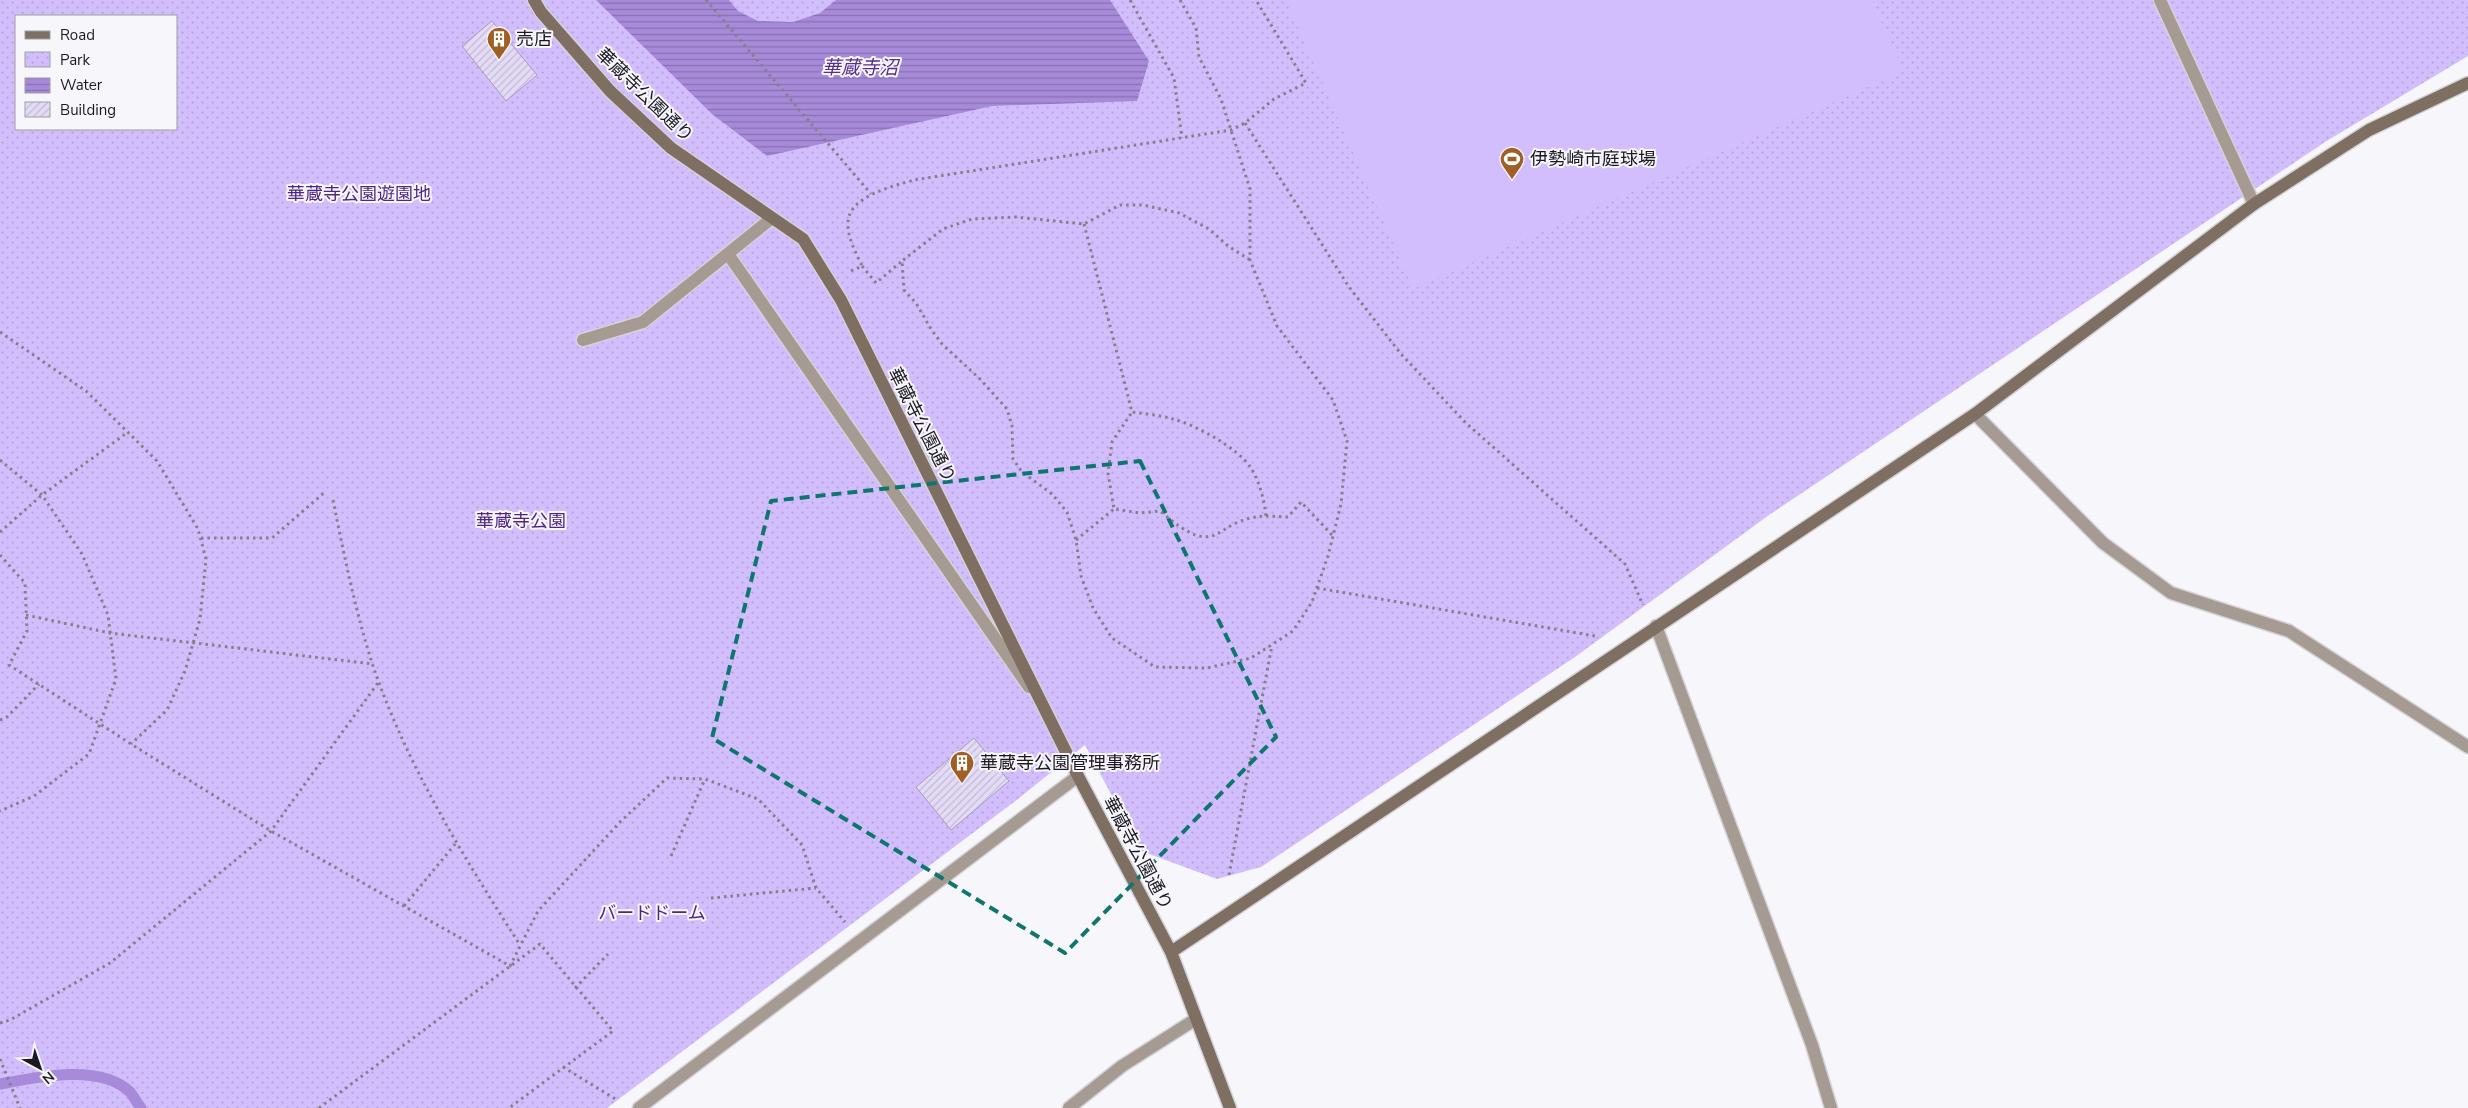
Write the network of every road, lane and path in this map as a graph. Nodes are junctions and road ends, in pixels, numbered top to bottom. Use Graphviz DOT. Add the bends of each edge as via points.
graph roads {
  1 [pos="534,0"];
  2 [pos="706,0"];
  3 [pos="1130,0"];
  4 [pos="1180,0"];
  5 [pos="1256,0"];
  6 [pos="2160,0"];
  7 [pos="2468,83"];
  8 [pos="1245,123"];
  9 [pos="1231,130"];
  10 [pos="1182,138"];
  11 [pos="871,194"];
  12 [pos="2254,204"];
  13 [pos="772,218"];
  14 [pos="1084,224"];
  15 [pos="728,254"];
  16 [pos="1250,260"];
  17 [pos="902,261"];
  18 [pos="862,266"];
  19 [pos="829,282"];
  20 [pos="0,332"];
  21 [pos="583,340"];
  22 [pos="1132,412"];
  23 [pos="1975,414"];
  24 [pos="128,432"];
  25 [pos="0,460"];
  26 [pos="326,491"];
  27 [pos="42,494"];
  28 [pos="334,500"];
  29 [pos="1114,509"];
  30 [pos="1266,516"];
  31 [pos="0,532"];
  32 [pos="1333,536"];
  33 [pos="201,538"];
  34 [pos="1076,540"];
  35 [pos="0,556"];
  36 [pos="1317,588"];
  37 [pos="1644,608"];
  38 [pos="26,615"];
  39 [pos="1656,626"];
  40 [pos="110,633"];
  41 [pos="1603,638"];
  42 [pos="194,641"];
  43 [pos="1272,644"];
  44 [pos="373,664"];
  45 [pos="380,680"];
  46 [pos="39,684"];
  47 [pos="1044,709"];
  48 [pos="0,720"];
  49 [pos="100,723"];
  50 [pos="131,744"];
  51 [pos="2468,747"];
  52 [pos="1078,776"];
  53 [pos="705,779"];
  54 [pos="0,811"];
  55 [pos="271,830"];
  56 [pos="456,843"];
  57 [pos="671,856"];
  58 [pos="1229,875"];
  59 [pos="816,888"];
  60 [pos="711,898"];
  61 [pos="404,906"];
  62 [pos="849,926"];
  63 [pos="520,946"];
  64 [pos="1170,952"];
  65 [pos="608,954"];
  66 [pos="510,966"];
  67 [pos="575,988"];
  68 [pos="1196,1020"];
  69 [pos="0,1023"];
  70 [pos="0,1059"];
  71 [pos="563,1067"];
  72 [pos="617,1100"];
  73 [pos="20,1108"];
  74 [pos="319,1108"];
  75 [pos="509,1108"];
  76 [pos="639,1108"];
  77 [pos="1069,1108"];
  78 [pos="1230,1108"];
  79 [pos="1831,1108"];
  1 -- 13 [label="street, 華蔵寺公園通り" via="610,91 670,148"];
  2 -- 11 [label="path"];
  3 -- 10 [label="path" via="1174,78"];
  4 -- 9 [label="path" via="1196,28 1199,57 1221,98"];
  5 -- 8 [label="path" via="1306,82 1274,99"];
  6 -- 12 [label="street"];
  7 -- 12 [label="street" via="2369,130"];
  8 -- 9 [label="path"];
  8 -- 37 [label="path" via="1349,287 1401,354 1466,423 1624,564"];
  9 -- 10 [label="path"];
  9 -- 16 [label="path" via="1250,189"];
  10 -- 11 [label="path" via="914,180"];
  11 -- 18 [label="path" via="856,206 848,220 851,241"];
  12 -- 23 [label="street"];
  13 -- 15 [label="street"];
  13 -- 19 [label="street, 華蔵寺公園通り" via="803,239"];
  14 -- 16 [label="path" via="1120,205 1143,205 1178,213 1209,228"];
  14 -- 17 [label="path" via="1016,217 972,219 943,228"];
  14 -- 22 [label="path"];
  15 -- 21 [label="street" via="643,322"];
  15 -- 47 [label="street"];
  16 -- 32 [label="path" via="1277,326 1333,400 1347,441 1341,504"];
  17 -- 18 [label="path" via="876,283"];
  17 -- 34 [label="path" via="904,290 916,302 942,344 1007,409 1012,426 1013,459 1022,472 1052,494 1067,512"];
  18 -- 19 [label="path"];
  19 -- 47 [label="street, 華蔵寺公園通り"];
  20 -- 24 [label="path" via="86,391"];
  22 -- 29 [label="path" via="1112,442 1108,473"];
  22 -- 30 [label="path" via="1174,419 1230,448 1250,467 1263,495"];
  23 -- 39 [label="street"];
  23 -- 51 [label="street" via="2103,543 2171,593 2289,631"];
  24 -- 27 [label="path"];
  24 -- 33 [label="path" via="158,461"];
  25 -- 27 [label="path"];
  26 -- 33 [label="path" via="272,538"];
  27 -- 31 [label="path"];
  27 -- 40 [label="path" via="82,554 108,615"];
  28 -- 44 [label="path" via="351,589"];
  29 -- 30 [label="path" via="1140,513 1160,511 1175,525 1201,538 1215,537 1250,516"];
  29 -- 34 [label="path"];
  30 -- 32 [label="path" via="1288,518 1301,502"];
  32 -- 36 [label="path"];
  33 -- 42 [label="path" via="206,559 200,619"];
  34 -- 43 [label="path" via="1081,576 1093,608 1112,638 1155,667 1207,668 1251,658"];
  35 -- 38 [label="path" via="25,583"];
  36 -- 41 [label="path"];
  36 -- 43 [label="path" via="1293,631"];
  38 -- 40 [label="path"];
  38 -- 46 [label="path" via="27,631 9,665"];
  39 -- 64 [label="street"];
  39 -- 79 [label="street" via="1812,1045"];
  40 -- 42 [label="path"];
  40 -- 49 [label="path" via="116,679"];
  42 -- 44 [label="path"];
  42 -- 50 [label="path" via="186,670 166,710"];
  43 -- 58 [label="path"];
  44 -- 45 [label="path"];
  45 -- 55 [label="path"];
  45 -- 56 [label="path" via="414,764"];
  46 -- 48 [label="path" via="8,717"];
  46 -- 49 [label="path"];
  47 -- 52 [label="street, 華蔵寺公園通り"];
  49 -- 50 [label="path"];
  49 -- 54 [label="path" via="89,754 34,796"];
  50 -- 55 [label="path"];
  52 -- 64 [label="street, 華蔵寺公園通り"];
  52 -- 76 [label="street"];
  53 -- 57 [label="path"];
  53 -- 59 [label="path" via="758,799 802,845"];
  53 -- 63 [label="path" via="667,778 620,822 538,911"];
  55 -- 61 [label="path"];
  55 -- 69 [label="path" via="110,963"];
  56 -- 61 [label="path"];
  56 -- 63 [label="path"];
  59 -- 60 [label="path"];
  59 -- 62 [label="path"];
  61 -- 66 [label="path"];
  63 -- 66 [label="path"];
  64 -- 68 [label="street, 華蔵寺公園通り"];
  65 -- 67 [label="path"];
  66 -- 67 [label="path" via="540,944"];
  66 -- 74 [label="path"];
  67 -- 71 [label="path" via="613,1031"];
  68 -- 77 [label="street" via="1122,1066"];
  68 -- 78 [label="street, 華蔵寺公園通り"];
  70 -- 73 [label="path"];
  71 -- 72 [label="path"];
  71 -- 75 [label="path"];
}
